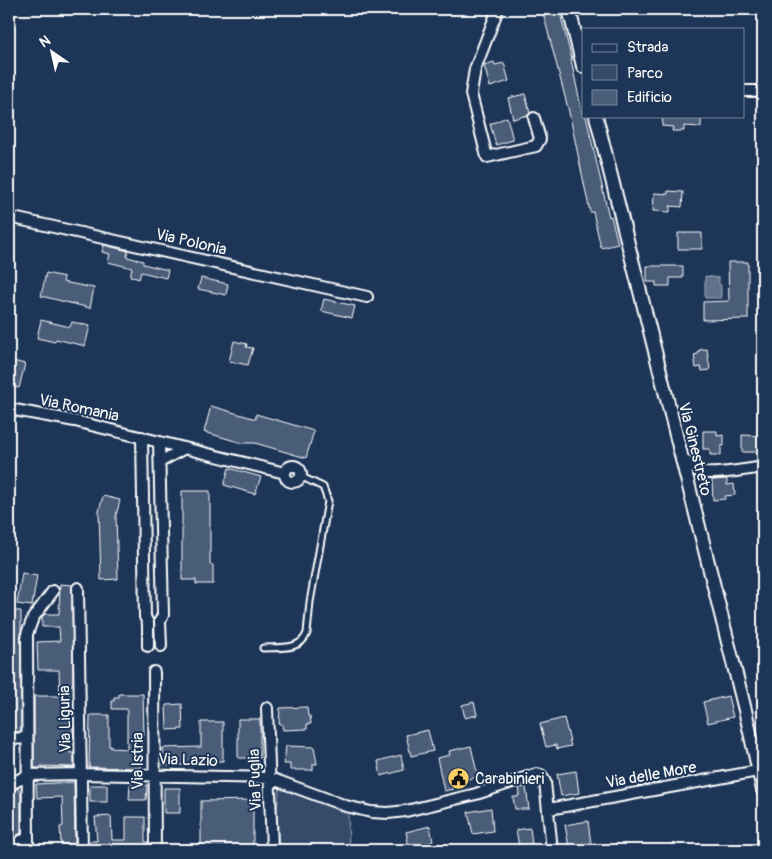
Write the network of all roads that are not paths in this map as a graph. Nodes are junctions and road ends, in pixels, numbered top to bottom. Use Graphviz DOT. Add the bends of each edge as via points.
graph roads {
  1 [pos="498,9"];
  2 [pos="569,9"];
  3 [pos="582,62"];
  4 [pos="744,90"];
  5 [pos="763,91"];
  6 [pos="534,118"];
  7 [pos="596,118"];
  8 [pos="9,217"];
  9 [pos="367,297"];
  10 [pos="9,409"];
  11 [pos="142,438"];
  12 [pos="160,442"];
  13 [pos="184,448"];
  14 [pos="681,460"];
  15 [pos="160,462"];
  16 [pos="763,467"];
  17 [pos="300,476"];
  18 [pos="78,588"];
  19 [pos="53,592"];
  20 [pos="148,646"];
  21 [pos="161,646"];
  22 [pos="263,648"];
  23 [pos="154,672"];
  24 [pos="267,708"];
  25 [pos="27,738"];
  26 [pos="9,739"];
  27 [pos="758,770"];
  28 [pos="81,774"];
  29 [pos="153,774"];
  30 [pos="28,775"];
  31 [pos="270,778"];
  32 [pos="10,781"];
  33 [pos="763,790"];
  34 [pos="548,809"];
  35 [pos="28,838"];
  36 [pos="9,846"];
  37 [pos="28,850"];
  38 [pos="82,850"];
  39 [pos="155,850"];
  40 [pos="272,850"];
  41 [pos="552,850"];
  1 -- 6 [label="street" via="474,69 471,94 487,157 536,146 540,139"];
  2 -- 3 [label="street"];
  4 -- 5 [label="street"];
  7 -- 14 [label="street, Via Ginestreto"];
  8 -- 9 [label="street, Via Polonia"];
  10 -- 11 [label="street, Via Romania"];
  11 -- 12 [label="street, Via Romania"];
  11 -- 20 [label="street"];
  12 -- 13 [label="street, Via Romania"];
  12 -- 15 [label="street"];
  13 -- 15 [label="street"];
  13 -- 17 [label="street, Via Romania" via="285,473 294,466"];
  14 -- 16 [label="street" via="689,462 698,471 708,473"];
  14 -- 27 [label="street, Via Ginestreto"];
  15 -- 21 [label="street"];
  17 -- 22 [label="lane" via="324,487 328,500 307,634 298,645"];
  18 -- 28 [label="street, Via Liguria"];
  19 -- 25 [label="street" via="33,618 27,634"];
  23 -- 29 [label="street, Via Istria"];
  24 -- 31 [label="street, Via Puglia"];
  25 -- 26 [label="street"];
  25 -- 30 [label="street"];
  27 -- 33 [label="street, Via Ginestreto"];
  27 -- 34 [label="street, Via delle More"];
  28 -- 29 [label="street, Via Lazio"];
  28 -- 30 [label="street, Via Lazio"];
  28 -- 38 [label="street, Via Liguria"];
  29 -- 31 [label="street, Via Lazio"];
  29 -- 39 [label="street, Via Istria"];
  30 -- 32 [label="street, Via Lazio"];
  30 -- 35 [label="street"];
  31 -- 34 [label="street, Via Lazio" via="339,804 388,813 486,791 537,774 544,780"];
  31 -- 40 [label="street, Via Puglia"];
  34 -- 41 [label="street"];
  35 -- 36 [label="street"];
  35 -- 37 [label="street"];
}
